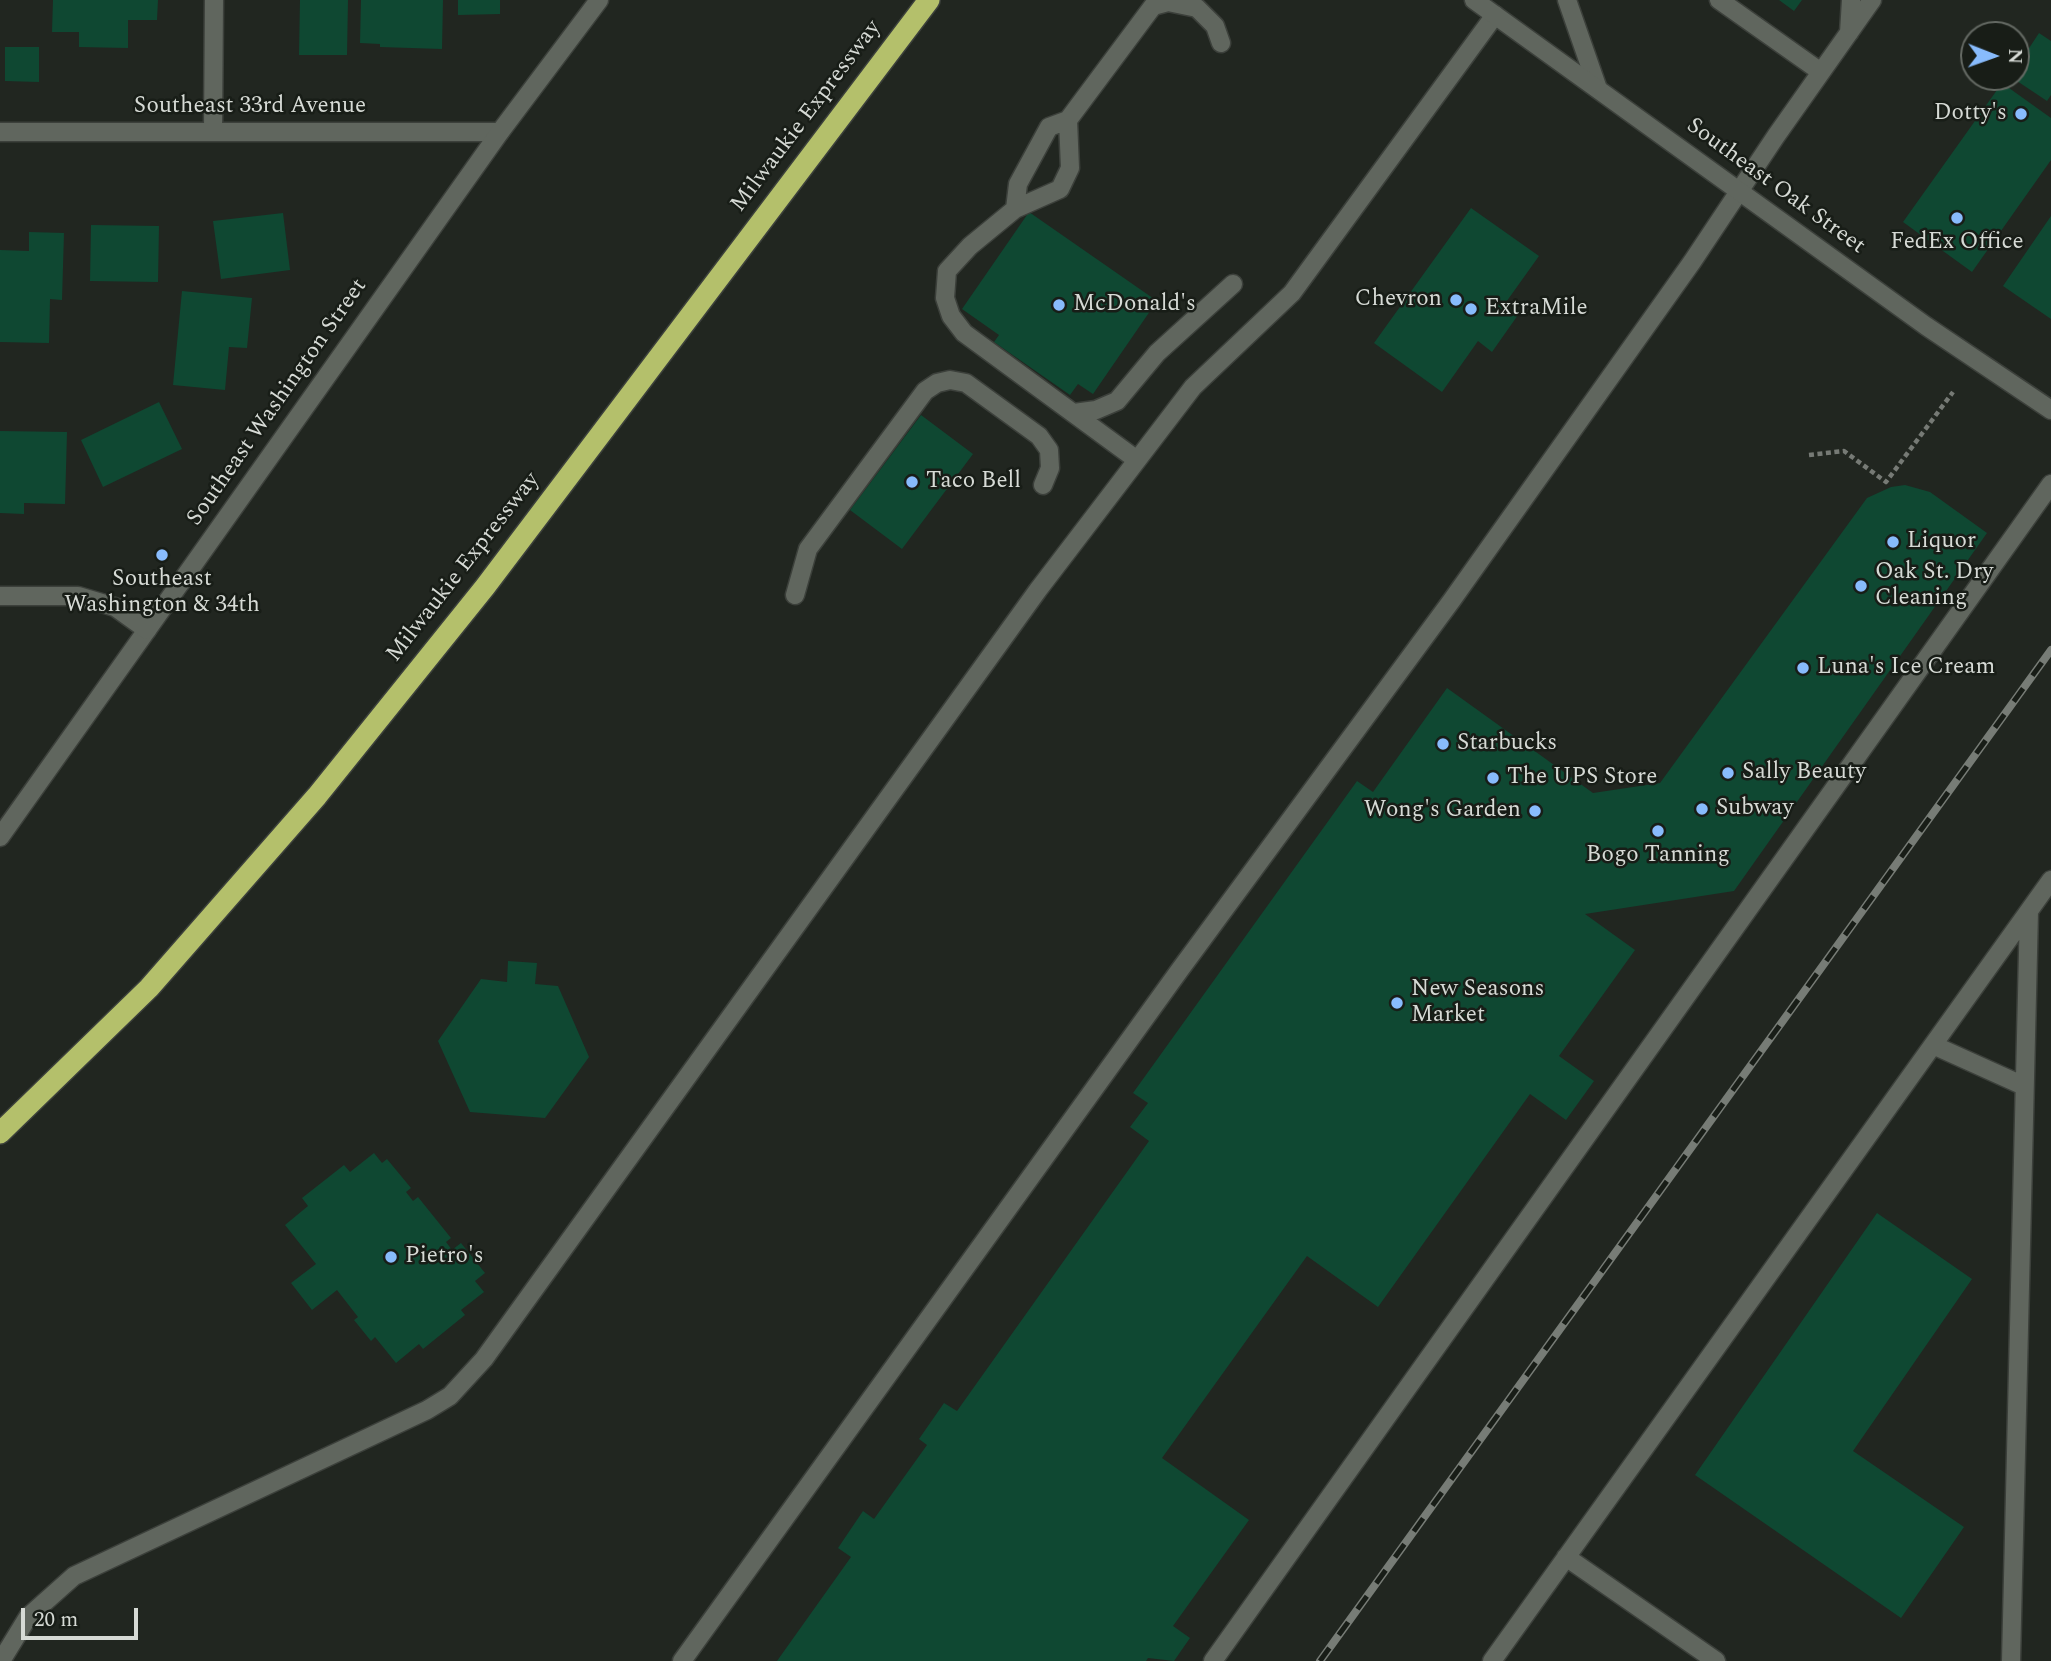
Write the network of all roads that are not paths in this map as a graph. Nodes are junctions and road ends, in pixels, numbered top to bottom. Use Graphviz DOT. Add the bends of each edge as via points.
graph roads {
  1 [pos="214,0"];
  2 [pos="599,0"];
  3 [pos="929,0"];
  4 [pos="1474,0"];
  5 [pos="1567,0"];
  6 [pos="1719,0"];
  7 [pos="1851,0"];
  8 [pos="1872,0"];
  9 [pos="1495,15"];
  10 [pos="1849,33"];
  11 [pos="1221,43"];
  12 [pos="1821,72"];
  13 [pos="1598,89"];
  14 [pos="1068,120"];
  15 [pos="213,131"];
  16 [pos="0,132"];
  17 [pos="500,132"];
  18 [pos="1739,192"];
  19 [pos="1015,209"];
  20 [pos="1233,284"];
  21 [pos="2051,410"];
  22 [pos="1074,413"];
  23 [pos="1137,460"];
  24 [pos="2051,484"];
  25 [pos="1043,485"];
  26 [pos="794,595"];
  27 [pos="0,596"];
  28 [pos="147,630"];
  29 [pos="0,837"];
  30 [pos="2051,880"];
  31 [pos="2029,911"];
  32 [pos="1933,1045"];
  33 [pos="2024,1086"];
  34 [pos="0,1133"];
  35 [pos="1566,1557"];
  36 [pos="1,1661"];
  37 [pos="682,1661"];
  38 [pos="1213,1661"];
  39 [pos="1492,1661"];
  40 [pos="1716,1661"];
  41 [pos="2011,1661"];
  1 -- 15 [label="street"];
  2 -- 17 [label="street, Southeast Washington Street"];
  3 -- 34 [label="highway, Milwaukie Expressway" via="485,587 317,796 149,988"];
  4 -- 9 [label="street, Southeast Oak Street"];
  5 -- 13 [label="street"];
  6 -- 12 [label="street"];
  7 -- 10 [label="street"];
  8 -- 10 [label="street"];
  9 -- 13 [label="street, Southeast Oak Street"];
  9 -- 23 [label="street" via="1292,293 1194,387"];
  10 -- 12 [label="street"];
  11 -- 14 [label="street" via="1215,26 1197,8 1168,2 1153,6"];
  12 -- 18 [label="street"];
  13 -- 18 [label="street, Southeast Oak Street"];
  14 -- 19 [label="street" via="1049,127 1017,184"];
  14 -- 19 [label="street" via="1070,169 1060,189"];
  15 -- 16 [label="street, Southeast 33rd Avenue"];
  15 -- 17 [label="street, Southeast 33rd Avenue"];
  17 -- 28 [label="street, Southeast Washington Street"];
  18 -- 21 [label="street, Southeast Oak Street"];
  18 -- 37 [label="street" via="1445,610"];
  19 -- 22 [label="street" via="947,271 945,298 964,333"];
  20 -- 22 [label="street" via="1157,353 1117,401"];
  22 -- 23 [label="street"];
  23 -- 36 [label="street" via="1038,590 484,1359 450,1396 74,1576 28,1617"];
  24 -- 38 [label="street"];
  25 -- 26 [label="street" via="1050,468 1049,450 1039,436 966,383 937,383 925,391 808,549"];
  27 -- 28 [label="street" via="79,596 115,607"];
  28 -- 29 [label="street, Southeast Washington Street"];
  30 -- 31 [label="street"];
  31 -- 32 [label="street"];
  31 -- 33 [label="street"];
  32 -- 33 [label="street"];
  32 -- 35 [label="street"];
  33 -- 41 [label="street"];
  35 -- 39 [label="street"];
  35 -- 40 [label="street"];
}
